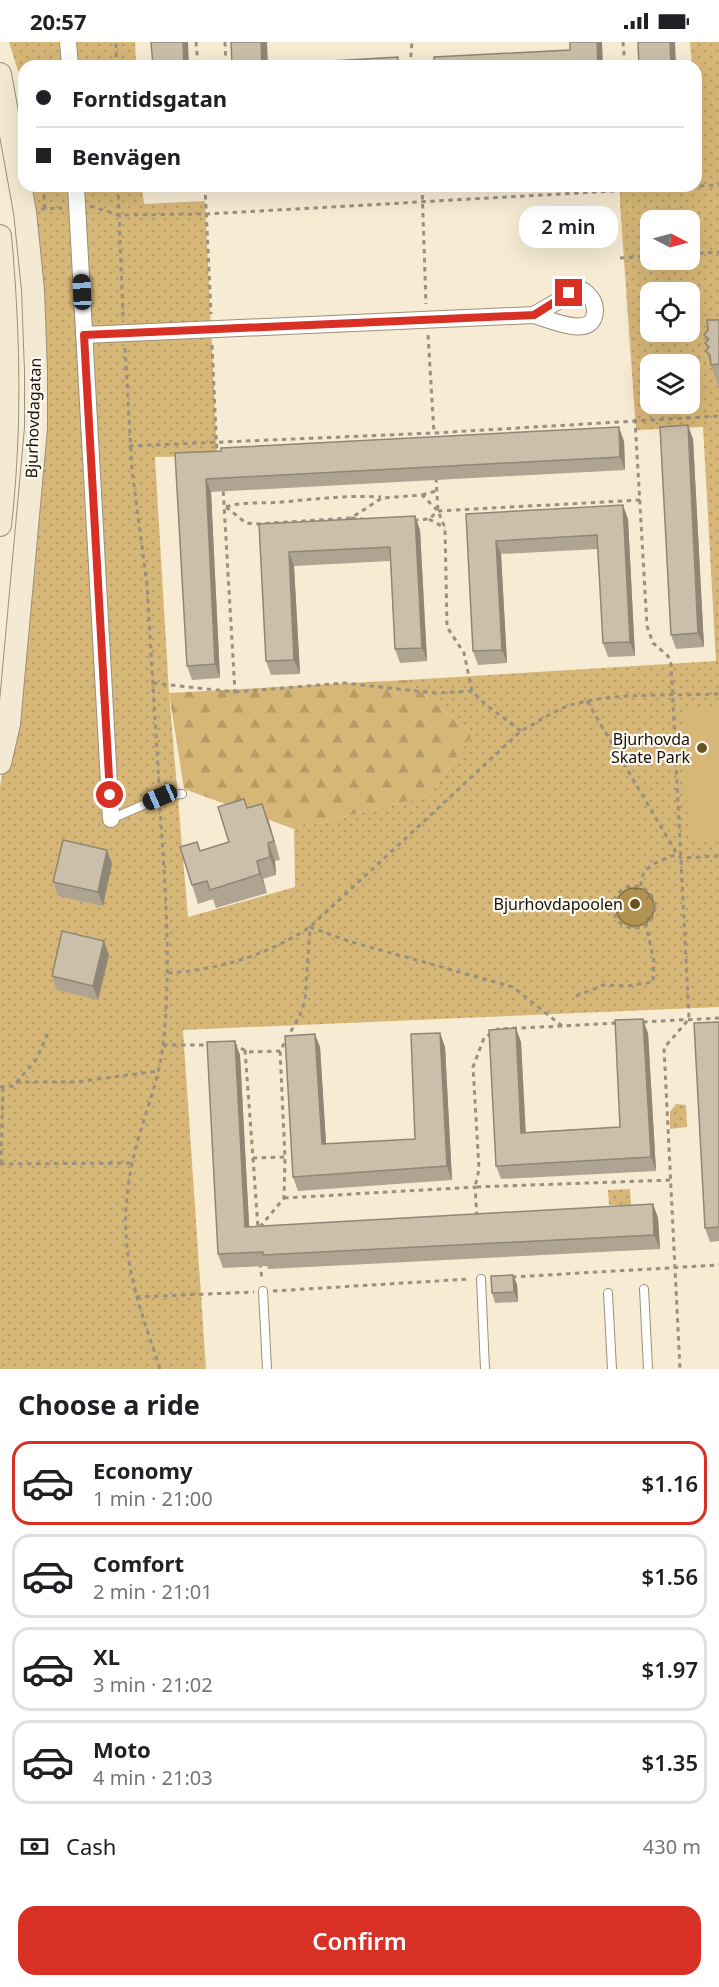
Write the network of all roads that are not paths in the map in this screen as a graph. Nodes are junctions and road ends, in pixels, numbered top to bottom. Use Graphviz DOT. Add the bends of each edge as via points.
graph roads {
  1 [pos="68,42"];
  2 [pos="70,60"];
  3 [pos="0,74"];
  4 [pos="18,173"];
  5 [pos="21,192"];
  6 [pos="76,192"];
  7 [pos="0,236"];
  8 [pos="534,315"];
  9 [pos="84,335"];
  10 [pos="0,525"];
  11 [pos="5,723"];
  12 [pos="0,764"];
  13 [pos="182,794"];
  14 [pos="111,819"];
  15 [pos="481,1279"];
  16 [pos="644,1289"];
  17 [pos="264,1291"];
  18 [pos="608,1293"];
  19 [pos="267,1369"];
  20 [pos="485,1369"];
  21 [pos="612,1369"];
  22 [pos="648,1369"];
  1 -- 2 [label="street"];
  3 -- 4 [label="main road, Bjurhovdagatan"];
  5 -- 11 [label="main road, Bjurhovdagatan" via="33,290 36,428"];
  6 -- 9 [label="street"];
  7 -- 10 [label="main road, Bjurhovdagatan" via="7,319 8,408"];
  8 -- 9 [label="street"];
  9 -- 14 [label="street"];
  11 -- 12 [label="main road, Bjurhovdagatan"];
  13 -- 14 [label="lane" via="160,797"];
  15 -- 20 [label="lane"];
  16 -- 22 [label="lane"];
  17 -- 19 [label="lane"];
  18 -- 21 [label="lane"];
}
